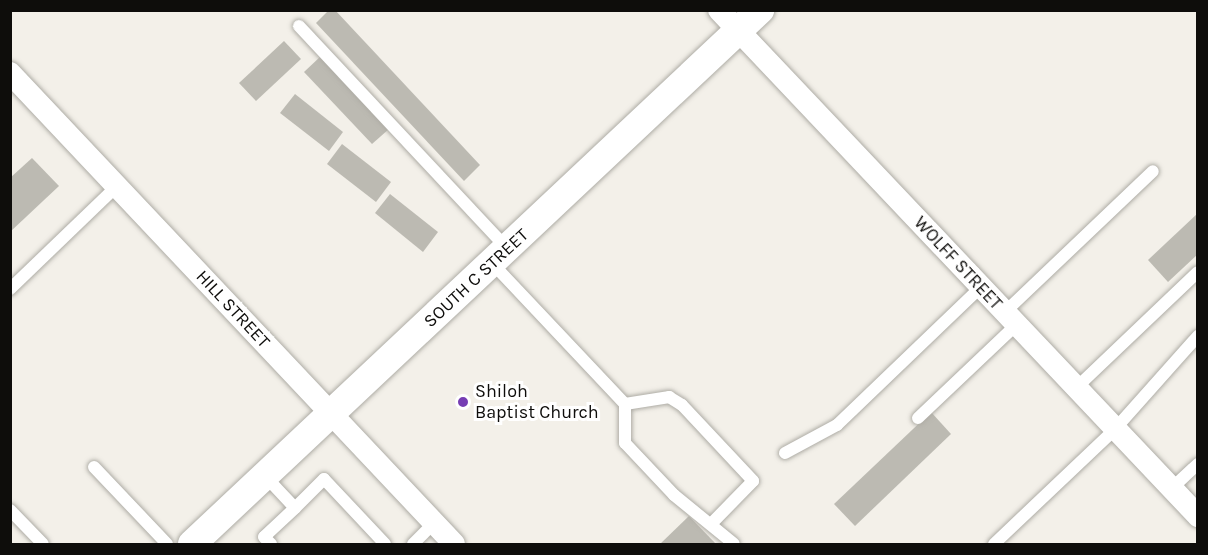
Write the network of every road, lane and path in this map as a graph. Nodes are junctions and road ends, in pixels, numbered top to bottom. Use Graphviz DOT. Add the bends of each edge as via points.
graph roads {
  1 [pos="719,10"];
  2 [pos="760,10"];
  3 [pos="299,26"];
  4 [pos="738,31"];
  5 [pos="10,73"];
  6 [pos="1152,171"];
  7 [pos="117,186"];
  8 [pos="500,256"];
  9 [pos="1197,272"];
  10 [pos="981,287"];
  11 [pos="10,289"];
  12 [pos="1010,318"];
  13 [pos="1197,336"];
  14 [pos="1076,388"];
  15 [pos="625,404"];
  16 [pos="332,414"];
  17 [pos="918,418"];
  18 [pos="1115,429"];
  19 [pos="786,453"];
  20 [pos="1197,464"];
  21 [pos="94,467"];
  22 [pos="266,477"];
  23 [pos="1171,489"];
  24 [pos="295,508"];
  25 [pos="10,510"];
  26 [pos="1197,516"];
  27 [pos="713,522"];
  28 [pos="434,523"];
  29 [pos="43,544"];
  30 [pos="167,544"];
  31 [pos="192,544"];
  32 [pos="271,544"];
  33 [pos="385,544"];
  34 [pos="413,544"];
  35 [pos="454,544"];
  36 [pos="734,544"];
  37 [pos="994,544"];
  1 -- 4 [label="street, WOLFF STREET"];
  2 -- 4 [label="street, SOUTH C STREET"];
  3 -- 8 [label="lane"];
  4 -- 8 [label="street, SOUTH C STREET"];
  4 -- 10 [label="street, WOLFF STREET"];
  5 -- 7 [label="street, HILL STREET"];
  6 -- 12 [label="lane"];
  7 -- 11 [label="lane"];
  7 -- 16 [label="street, HILL STREET"];
  8 -- 15 [label="lane"];
  8 -- 16 [label="street, SOUTH C STREET"];
  9 -- 14 [label="lane"];
  10 -- 12 [label="street, WOLFF STREET"];
  10 -- 19 [label="lane" via="837,425"];
  12 -- 14 [label="street, WOLFF STREET"];
  12 -- 17 [label="lane"];
  13 -- 18 [label="lane"];
  14 -- 18 [label="street, WOLFF STREET"];
  15 -- 27 [label="lane" via="621,434 625,443 674,495"];
  15 -- 27 [label="lane" via="669,398 682,405 753,481"];
  16 -- 22 [label="street, SOUTH C STREET"];
  16 -- 28 [label="street, HILL STREET"];
  18 -- 23 [label="street, WOLFF STREET"];
  18 -- 37 [label="lane"];
  20 -- 23 [label="lane"];
  21 -- 30 [label="lane"];
  22 -- 24 [label="lane"];
  22 -- 31 [label="street, SOUTH C STREET"];
  23 -- 26 [label="street, WOLFF STREET"];
  24 -- 32 [label="lane" via="264,537"];
  24 -- 33 [label="lane" via="324,479"];
  25 -- 29 [label="lane"];
  27 -- 36 [label="lane"];
  28 -- 34 [label="lane"];
  28 -- 35 [label="street, HILL STREET"];
}
